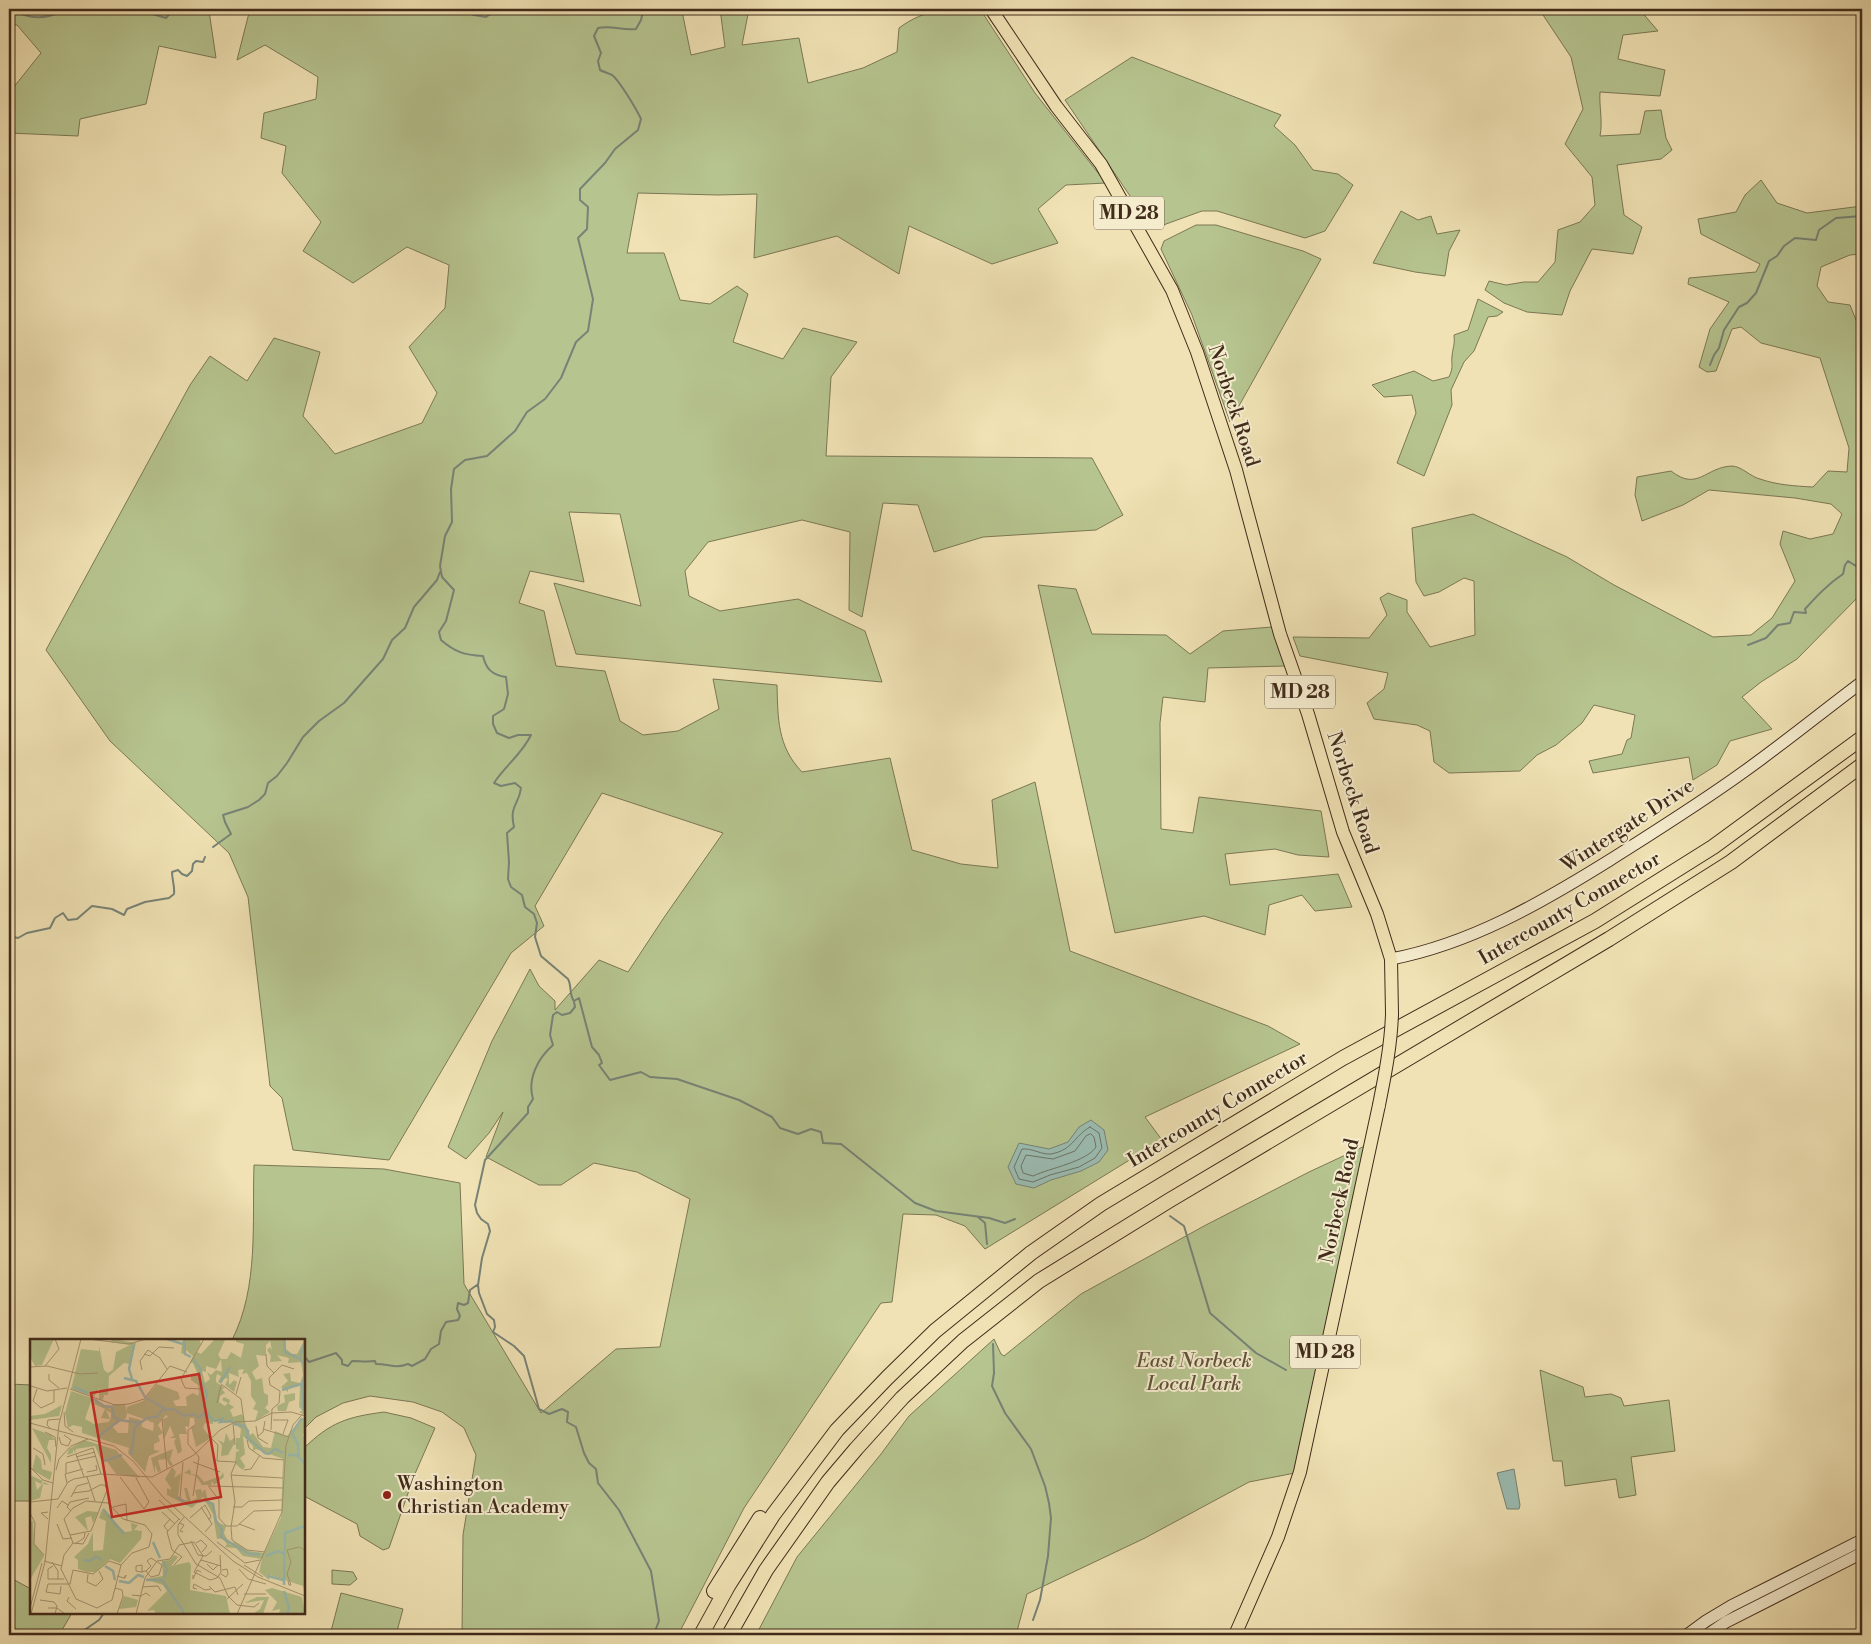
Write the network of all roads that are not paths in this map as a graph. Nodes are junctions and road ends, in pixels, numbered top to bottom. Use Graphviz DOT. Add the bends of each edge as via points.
graph roads {
  1 [pos="991,9"];
  2 [pos="1862,682"];
  3 [pos="1862,738"];
  4 [pos="1862,765"];
  5 [pos="1391,959"];
  6 [pos="837,1430"];
  7 [pos="1862,1540"];
  8 [pos="1862,1552"];
  9 [pos="691,1635"];
  10 [pos="700,1635"];
  11 [pos="729,1635"];
  12 [pos="1235,1635"];
  13 [pos="1687,1635"];
  14 [pos="1707,1635"];
  1 -- 5 [label="main road, Norbeck Road / MD 28" via="1056,106 1101,164 1172,290 1197,352 1236,470 1280,634 1308,714 1342,832"];
  2 -- 5 [label="street, Wintergate Drive" via="1742,774 1571,885 1473,935"];
  3 -- 6 [label="highway, Intercounty Connector" via="1713,847 1594,921 1343,1058 1102,1204 1031,1253 935,1331"];
  4 -- 11 [label="highway" via="1730,862 1609,939 1039,1281 963,1341 902,1398 856,1449 828,1482 766,1570"];
  5 -- 12 [label="main road, Norbeck Road / MD 28, bridge" via="1392,1014 1388,1060 1300,1472 1278,1537"];
  6 -- 9 [label="highway" via="818,1440 775,1496 725,1571"];
  6 -- 10 [label="highway, Intercounty Connector" via="773,1515"];
  7 -- 13 [label="street" via="1731,1606"];
  8 -- 14 [label="street"];
}
